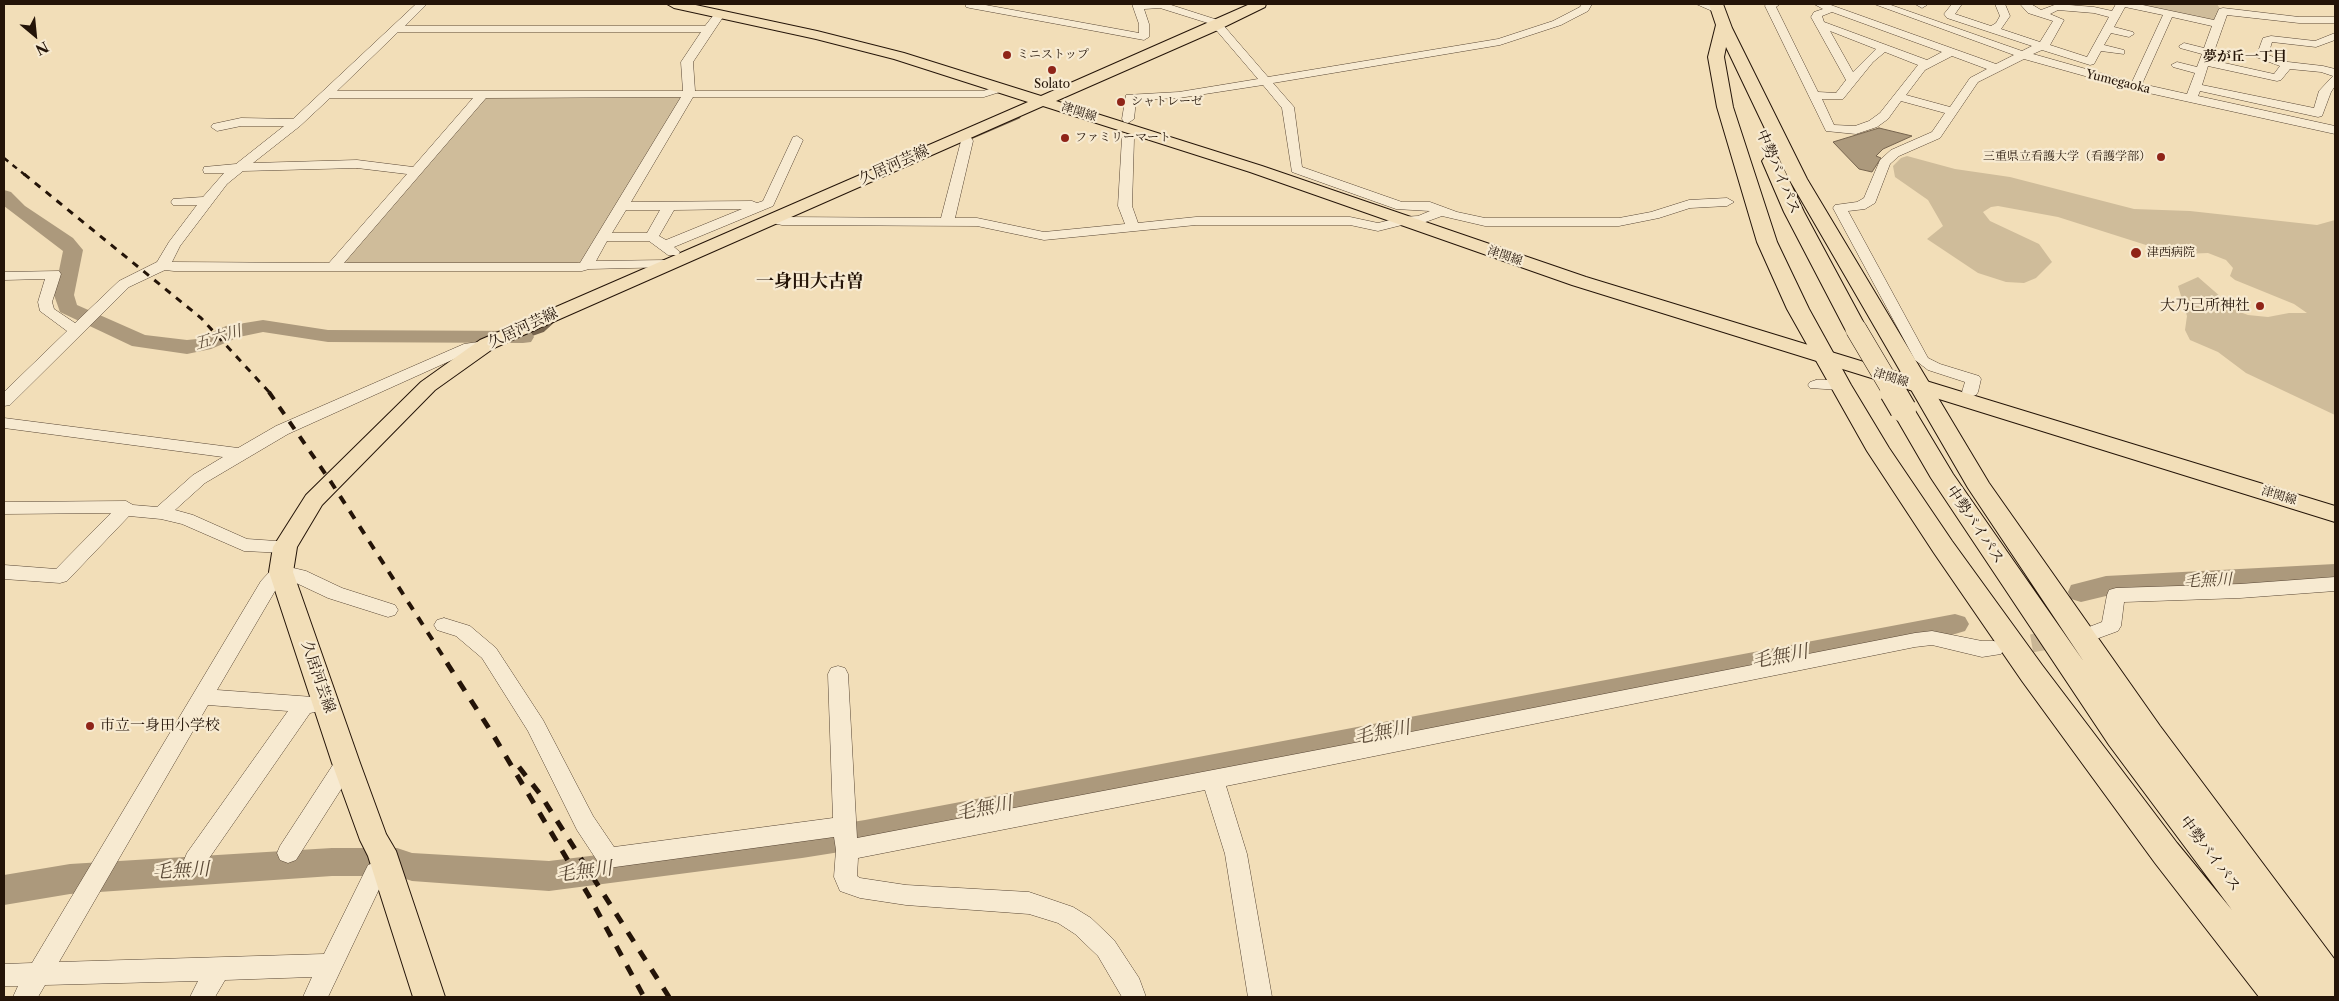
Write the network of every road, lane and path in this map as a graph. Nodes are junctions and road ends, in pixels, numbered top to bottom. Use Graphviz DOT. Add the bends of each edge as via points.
graph roads {
  1 [pos="422,4"];
  2 [pos="674,4"];
  3 [pos="695,4"];
  4 [pos="1260,4"];
  5 [pos="1587,4"];
  6 [pos="1701,4"];
  7 [pos="1775,4"];
  8 [pos="1819,4"];
  9 [pos="1879,4"];
  10 [pos="1922,4"];
  11 [pos="1957,4"];
  12 [pos="2000,4"];
  13 [pos="2025,4"];
  14 [pos="970,5"];
  15 [pos="1137,5"];
  16 [pos="1843,7"];
  17 [pos="2119,9"];
  18 [pos="2321,12"];
  19 [pos="1719,13"];
  20 [pos="1906,13"];
  21 [pos="2169,13"];
  22 [pos="720,14"];
  23 [pos="2041,14"];
  24 [pos="2138,15"];
  25 [pos="2335,20"];
  26 [pos="1820,24"];
  27 [pos="1218,25"];
  28 [pos="1878,26"];
  29 [pos="2194,27"];
  30 [pos="395,29"];
  31 [pos="708,29"];
  32 [pos="2107,29"];
  33 [pos="2217,29"];
  34 [pos="1990,30"];
  35 [pos="2129,34"];
  36 [pos="2335,36"];
  37 [pos="2184,46"];
  38 [pos="2039,47"];
  39 [pos="2098,47"];
  40 [pos="1884,48"];
  41 [pos="1951,52"];
  42 [pos="2120,52"];
  43 [pos="2023,55"];
  44 [pos="2205,61"];
  45 [pos="1926,64"];
  46 [pos="2177,65"];
  47 [pos="2287,65"];
  48 [pos="1996,68"];
  49 [pos="2335,73"];
  50 [pos="2335,79"];
  51 [pos="1852,80"];
  52 [pos="1264,81"];
  53 [pos="2135,87"];
  54 [pos="2195,87"];
  55 [pos="1002,88"];
  56 [pos="326,94"];
  57 [pos="483,94"];
  58 [pos="689,94"];
  59 [pos="1814,95"];
  60 [pos="1898,97"];
  61 [pos="1048,98"];
  62 [pos="2191,99"];
  63 [pos="1953,111"];
  64 [pos="1128,119"];
  65 [pos="296,122"];
  66 [pos="217,127"];
  67 [pos="2335,130"];
  68 [pos="966,138"];
  69 [pos="1128,138"];
  70 [pos="797,140"];
  71 [pos="237,168"];
  72 [pos="209,170"];
  73 [pos="417,171"];
  74 [pos="209,201"];
  75 [pos="178,202"];
  76 [pos="1727,202"];
  77 [pos="761,205"];
  78 [pos="621,206"];
  79 [pos="669,206"];
  80 [pos="1442,211"];
  81 [pos="778,219"];
  82 [pos="1420,220"];
  83 [pos="1402,221"];
  84 [pos="947,222"];
  85 [pos="1133,228"];
  86 [pos="652,236"];
  87 [pos="603,237"];
  88 [pos="664,246"];
  89 [pos="674,261"];
  90 [pos="163,265"];
  91 [pos="586,265"];
  92 [pos="332,267"];
  93 [pos="4,276"];
  94 [pos="78,329"];
  95 [pos="1822,351"];
  96 [pos="440,367"];
  97 [pos="1911,390"];
  98 [pos="1970,392"];
  99 [pos="4,401"];
  100 [pos="4,423"];
  101 [pos="239,454"];
  102 [pos="2335,504"];
  103 [pos="4,508"];
  104 [pos="126,510"];
  105 [pos="161,513"];
  106 [pos="2335,514"];
  107 [pos="285,547"];
  108 [pos="4,572"];
  109 [pos="282,572"];
  110 [pos="2335,584"];
  111 [pos="388,610"];
  112 [pos="444,625"];
  113 [pos="2088,634"];
  114 [pos="1994,649"];
  115 [pos="838,674"];
  116 [pos="202,697"];
  117 [pos="316,705"];
  118 [pos="346,763"];
  119 [pos="1213,780"];
  120 [pos="845,838"];
  121 [pos="288,853"];
  122 [pos="195,860"];
  123 [pos="385,862"];
  124 [pos="331,965"];
  125 [pos="218,968"];
  126 [pos="39,974"];
  127 [pos="4,975"];
  128 [pos="2335,988"];
  129 [pos="25,997"];
  130 [pos="202,997"];
  131 [pos="315,997"];
  132 [pos="429,997"];
  133 [pos="1134,997"];
  134 [pos="1260,997"];
  135 [pos="2280,997"];
  136 [pos="2318,997"];
  1 -- 30 [label="street"];
  2 -- 22 [label="main road, 津関線"];
  3 -- 61 [label="main road, 津関線" via="905,52"];
  4 -- 27 [label="main road, 久居河芸線"];
  5 -- 52 [label="street" via="1584,9 1557,23 1500,42"];
  6 -- 19 [label="street"];
  7 -- 59 [label="street" via="1770,6"];
  8 -- 16 [label="street"];
  9 -- 20 [label="street, Yumegaoka"];
  10 -- 20 [label="street"];
  11 -- 34 [label="street" via="1949,14 1951,16"];
  12 -- 34 [label="street" via="2005,16 2000,25"];
  13 -- 23 [label="street"];
  14 -- 15 [label="street" via="1144,37 1144,24"];
  15 -- 27 [label="street" via="1161,5"];
  16 -- 26 [label="street" via="1816,16"];
  16 -- 28 [label="street"];
  17 -- 21 [label="street"];
  17 -- 23 [label="street" via="2057,7"];
  17 -- 24 [label="street" via="2136,17"];
  17 -- 32 [label="street"];
  18 -- 25 [label="street"];
  19 -- 95 [label="highway" via="1716,57 1725,107 1746,177 1767,242 1798,309"];
  19 -- 97 [label="highway" via="1798,179"];
  19 -- 97 [label="highway, 中勢バイパス, bridge" via="1767,153 1794,212 1856,328"];
  20 -- 28 [label="street"];
  20 -- 43 [label="street, Yumegaoka"];
  21 -- 33 [label="street"];
  21 -- 53 [label="street"];
  22 -- 31 [label="street"];
  22 -- 55 [label="main road, 津関線" via="899,56"];
  23 -- 38 [label="street" via="2059,20 2045,44"];
  25 -- 33 [label="street" via="2299,20 2248,9 2223,11"];
  26 -- 40 [label="street"];
  26 -- 51 [label="street"];
  27 -- 52 [label="street"];
  27 -- 61 [label="main road, 久居河芸線"];
  28 -- 41 [label="street" via="1930,37"];
  29 -- 33 [label="street" via="2192,30"];
  30 -- 31 [label="street"];
  30 -- 56 [label="street"];
  31 -- 58 [label="street" via="687,62"];
  32 -- 35 [label="street"];
  32 -- 39 [label="street"];
  33 -- 44 [label="street"];
  34 -- 38 [label="street"];
  36 -- 47 [label="street" via="2316,44 2273,36 2267,40 2262,57"];
  37 -- 44 [label="street"];
  38 -- 39 [label="street" via="2090,62"];
  38 -- 43 [label="street"];
  39 -- 42 [label="street"];
  40 -- 45 [label="street"];
  40 -- 51 [label="street"];
  41 -- 45 [label="street"];
  41 -- 48 [label="street" via="1975,54"];
  43 -- 48 [label="street"];
  43 -- 53 [label="street, Yumegaoka"];
  44 -- 46 [label="street"];
  44 -- 47 [label="street" via="2255,80 2277,78"];
  44 -- 54 [label="street"];
  45 -- 60 [label="street"];
  47 -- 49 [label="street"];
  48 -- 63 [label="street" via="1974,80"];
  50 -- 54 [label="street" via="2325,91 2318,113"];
  51 -- 59 [label="street" via="1839,97"];
  52 -- 64 [label="street" via="1168,97 1130,97"];
  52 -- 80 [label="street" via="1288,108 1296,169 1401,206 1430,206"];
  53 -- 62 [label="street, Yumegaoka"];
  54 -- 62 [label="street"];
  55 -- 58 [label="street" via="984,94"];
  55 -- 61 [label="main road, 津関線"];
  56 -- 57 [label="street"];
  56 -- 65 [label="street"];
  57 -- 58 [label="street"];
  57 -- 73 [label="street"];
  58 -- 78 [label="street"];
  59 -- 60 [label="street" via="1830,128 1856,130 1884,116"];
  60 -- 63 [label="street"];
  61 -- 64 [label="main road, 津関線"];
  61 -- 68 [label="main road, 久居河芸線"];
  61 -- 83 [label="main road, 津関線"];
  62 -- 67 [label="street, Yumegaoka"];
  63 -- 98 [label="street" via="1932,138 1895,153 1884,163 1870,200 1860,206 1840,208 1920,357 1934,367 1973,380"];
  64 -- 82 [label="main road, 津関線" via="1260,162"];
  65 -- 66 [label="street" via="240,122"];
  65 -- 71 [label="street"];
  68 -- 81 [label="main road, 久居河芸線"];
  68 -- 84 [label="street"];
  69 -- 85 [label="street" via="1125,206"];
  70 -- 77 [label="street" via="768,202"];
  71 -- 72 [label="street"];
  71 -- 73 [label="street" via="357,164"];
  71 -- 74 [label="street" via="222,181"];
  73 -- 92 [label="street"];
  74 -- 75 [label="street"];
  74 -- 90 [label="street" via="174,245"];
  76 -- 80 [label="street" via="1689,204 1618,222 1485,222"];
  77 -- 79 [label="street"];
  77 -- 81 [label="street"];
  77 -- 88 [label="street"];
  78 -- 79 [label="street"];
  78 -- 87 [label="street"];
  79 -- 86 [label="street"];
  80 -- 82 [label="street"];
  81 -- 84 [label="street"];
  81 -- 89 [label="main road, 久居河芸線"];
  82 -- 83 [label="street"];
  82 -- 95 [label="main road, 津関線"];
  83 -- 85 [label="street" via="1378,227 1350,221 1196,221"];
  83 -- 95 [label="main road, 津関線" via="1579,281"];
  84 -- 85 [label="street" via="977,222 1044,236"];
  86 -- 87 [label="street"];
  86 -- 88 [label="street"];
  87 -- 91 [label="street"];
  88 -- 89 [label="street"];
  89 -- 91 [label="street"];
  89 -- 96 [label="main road, 久居河芸線" via="520,328"];
  90 -- 92 [label="street"];
  90 -- 94 [label="street" via="124,284"];
  91 -- 92 [label="street"];
  93 -- 94 [label="street" via="54,274 45,302 47,311"];
  94 -- 99 [label="street"];
  95 -- 97 [label="main road, 津関線"];
  95 -- 135 [label="highway" via="1828,385 2166,854"];
  96 -- 101 [label="street" via="293,424"];
  96 -- 107 [label="main road, 久居河芸線" via="428,386 314,500"];
  97 -- 98 [label="main road, 津関線"];
  97 -- 106 [label="main road, 津関線"];
  97 -- 128 [label="highway" via="2149,735"];
  97 -- 136 [label="highway, 中勢バイパス" via="1943,478 2110,721"];
  98 -- 102 [label="main road, 津関線"];
  100 -- 101 [label="street"];
  101 -- 105 [label="street" via="199,480"];
  103 -- 104 [label="street" via="77,506 126,507"];
  104 -- 105 [label="street"];
  104 -- 108 [label="street" via="60,576"];
  105 -- 107 [label="street" via="187,519 244,545"];
  107 -- 109 [label="main road, 久居河芸線"];
  109 -- 111 [label="street"];
  109 -- 116 [label="street" via="268,586"];
  109 -- 117 [label="main road, 久居河芸線"];
  110 -- 113 [label="street" via="2116,595 2111,626"];
  112 -- 120 [label="street" via="463,631 489,653 536,726 585,823 608,858"];
  114 -- 119 [label="street" via="1932,638 1915,640"];
  115 -- 120 [label="street"];
  116 -- 117 [label="street"];
  116 -- 126 [label="street"];
  117 -- 118 [label="main road, 久居河芸線"];
  117 -- 122 [label="street"];
  118 -- 121 [label="street"];
  118 -- 123 [label="main road, 久居河芸線"];
  119 -- 120 [label="street"];
  119 -- 134 [label="street" via="1236,854"];
  120 -- 133 [label="street" via="845,877 848,884 906,895 1022,902 1065,915 1083,926 1106,948"];
  123 -- 124 [label="street" via="376,872"];
  123 -- 132 [label="main road, 久居河芸線"];
  124 -- 125 [label="street"];
  124 -- 131 [label="street"];
  125 -- 126 [label="street"];
  125 -- 130 [label="street"];
  126 -- 127 [label="street"];
  126 -- 129 [label="street"];
}
